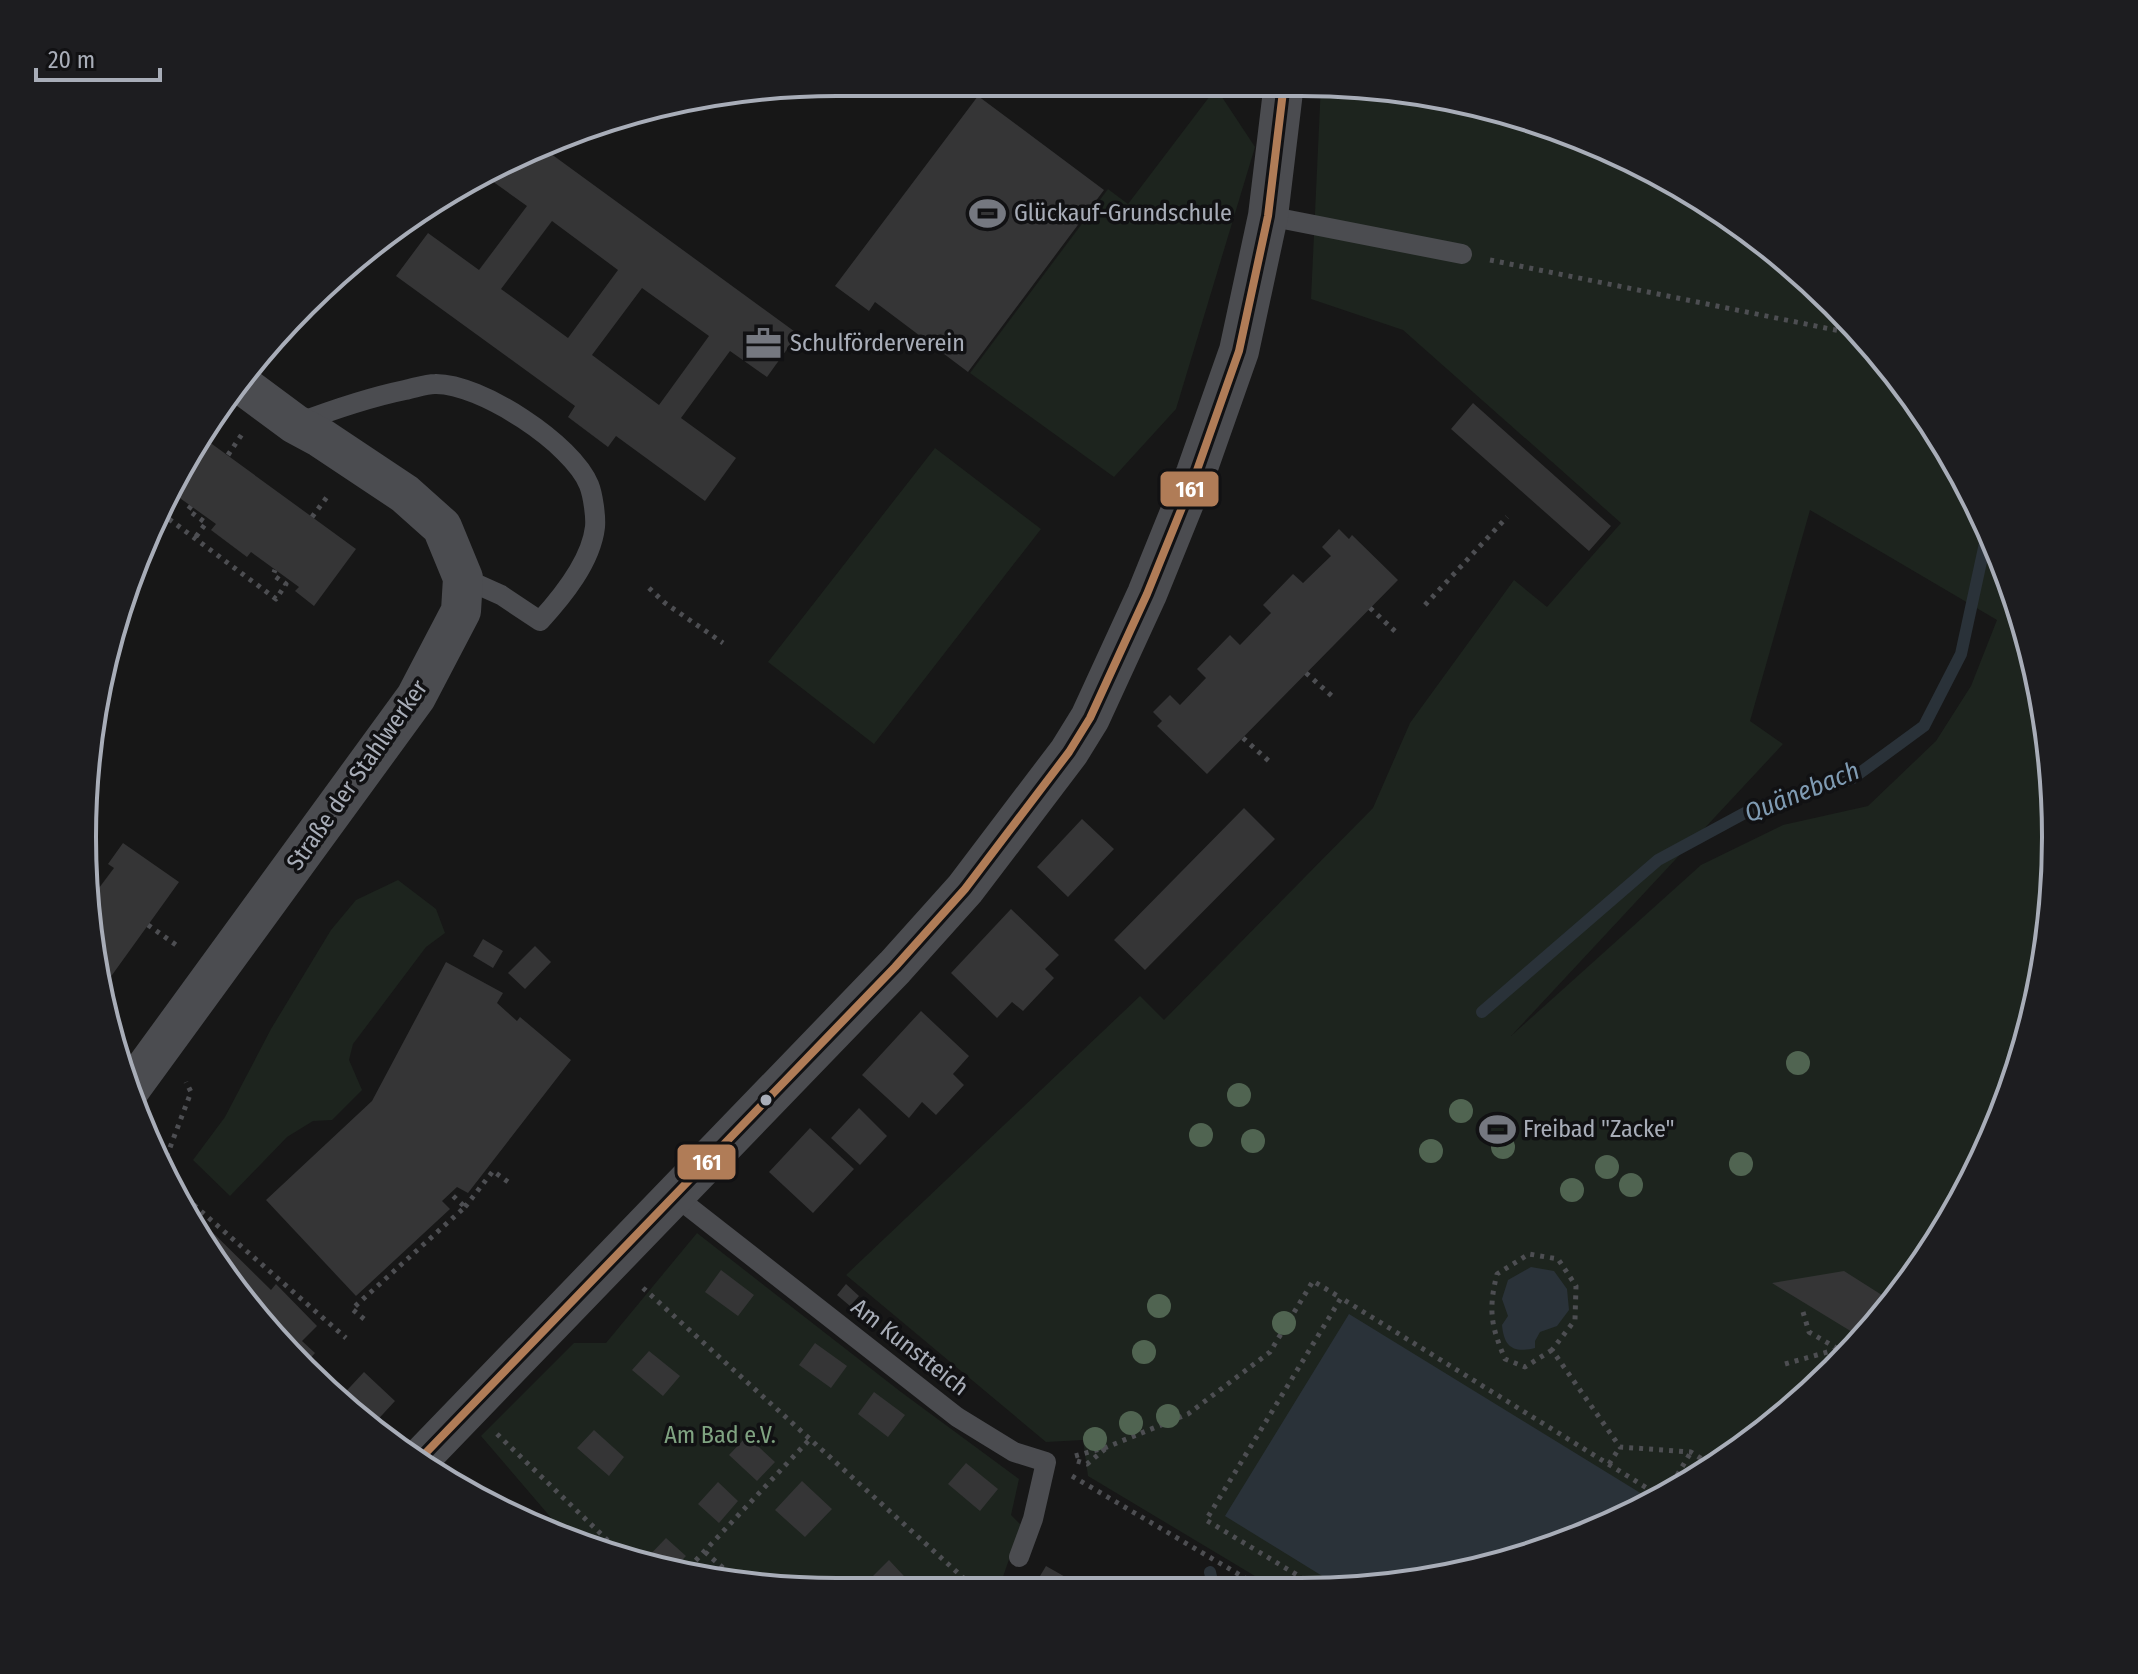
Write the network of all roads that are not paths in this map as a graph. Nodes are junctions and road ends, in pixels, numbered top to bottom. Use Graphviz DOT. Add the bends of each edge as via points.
graph roads {
  1 [pos="1282,96"];
  2 [pos="1268,216"];
  3 [pos="1462,254"];
  4 [pos="247,389"];
  5 [pos="295,424"];
  6 [pos="463,578"];
  7 [pos="137,1080"];
  8 [pos="675,1196"];
  9 [pos="425,1453"];
  10 [pos="1019,1557"];
  1 -- 2 [label="street"];
  2 -- 3 [label="lane"];
  2 -- 8 [label="street" via="1234,365 1196,473 1090,718 965,889"];
  4 -- 5 [label="street, Straße der Stahlwerker"];
  5 -- 6 [label="street, Straße der Stahlwerker" via="392,485 442,527"];
  5 -- 6 [label="lane" via="362,398 436,384 476,394 516,413 571,457 589,485 595,527 582,566 564,595 540,621"];
  6 -- 7 [label="street, Straße der Stahlwerker" via="461,611 416,697"];
  8 -- 9 [label="street"];
  8 -- 10 [label="lane, Am Kunstteich" via="957,1417 1014,1452 1046,1462"];
}
